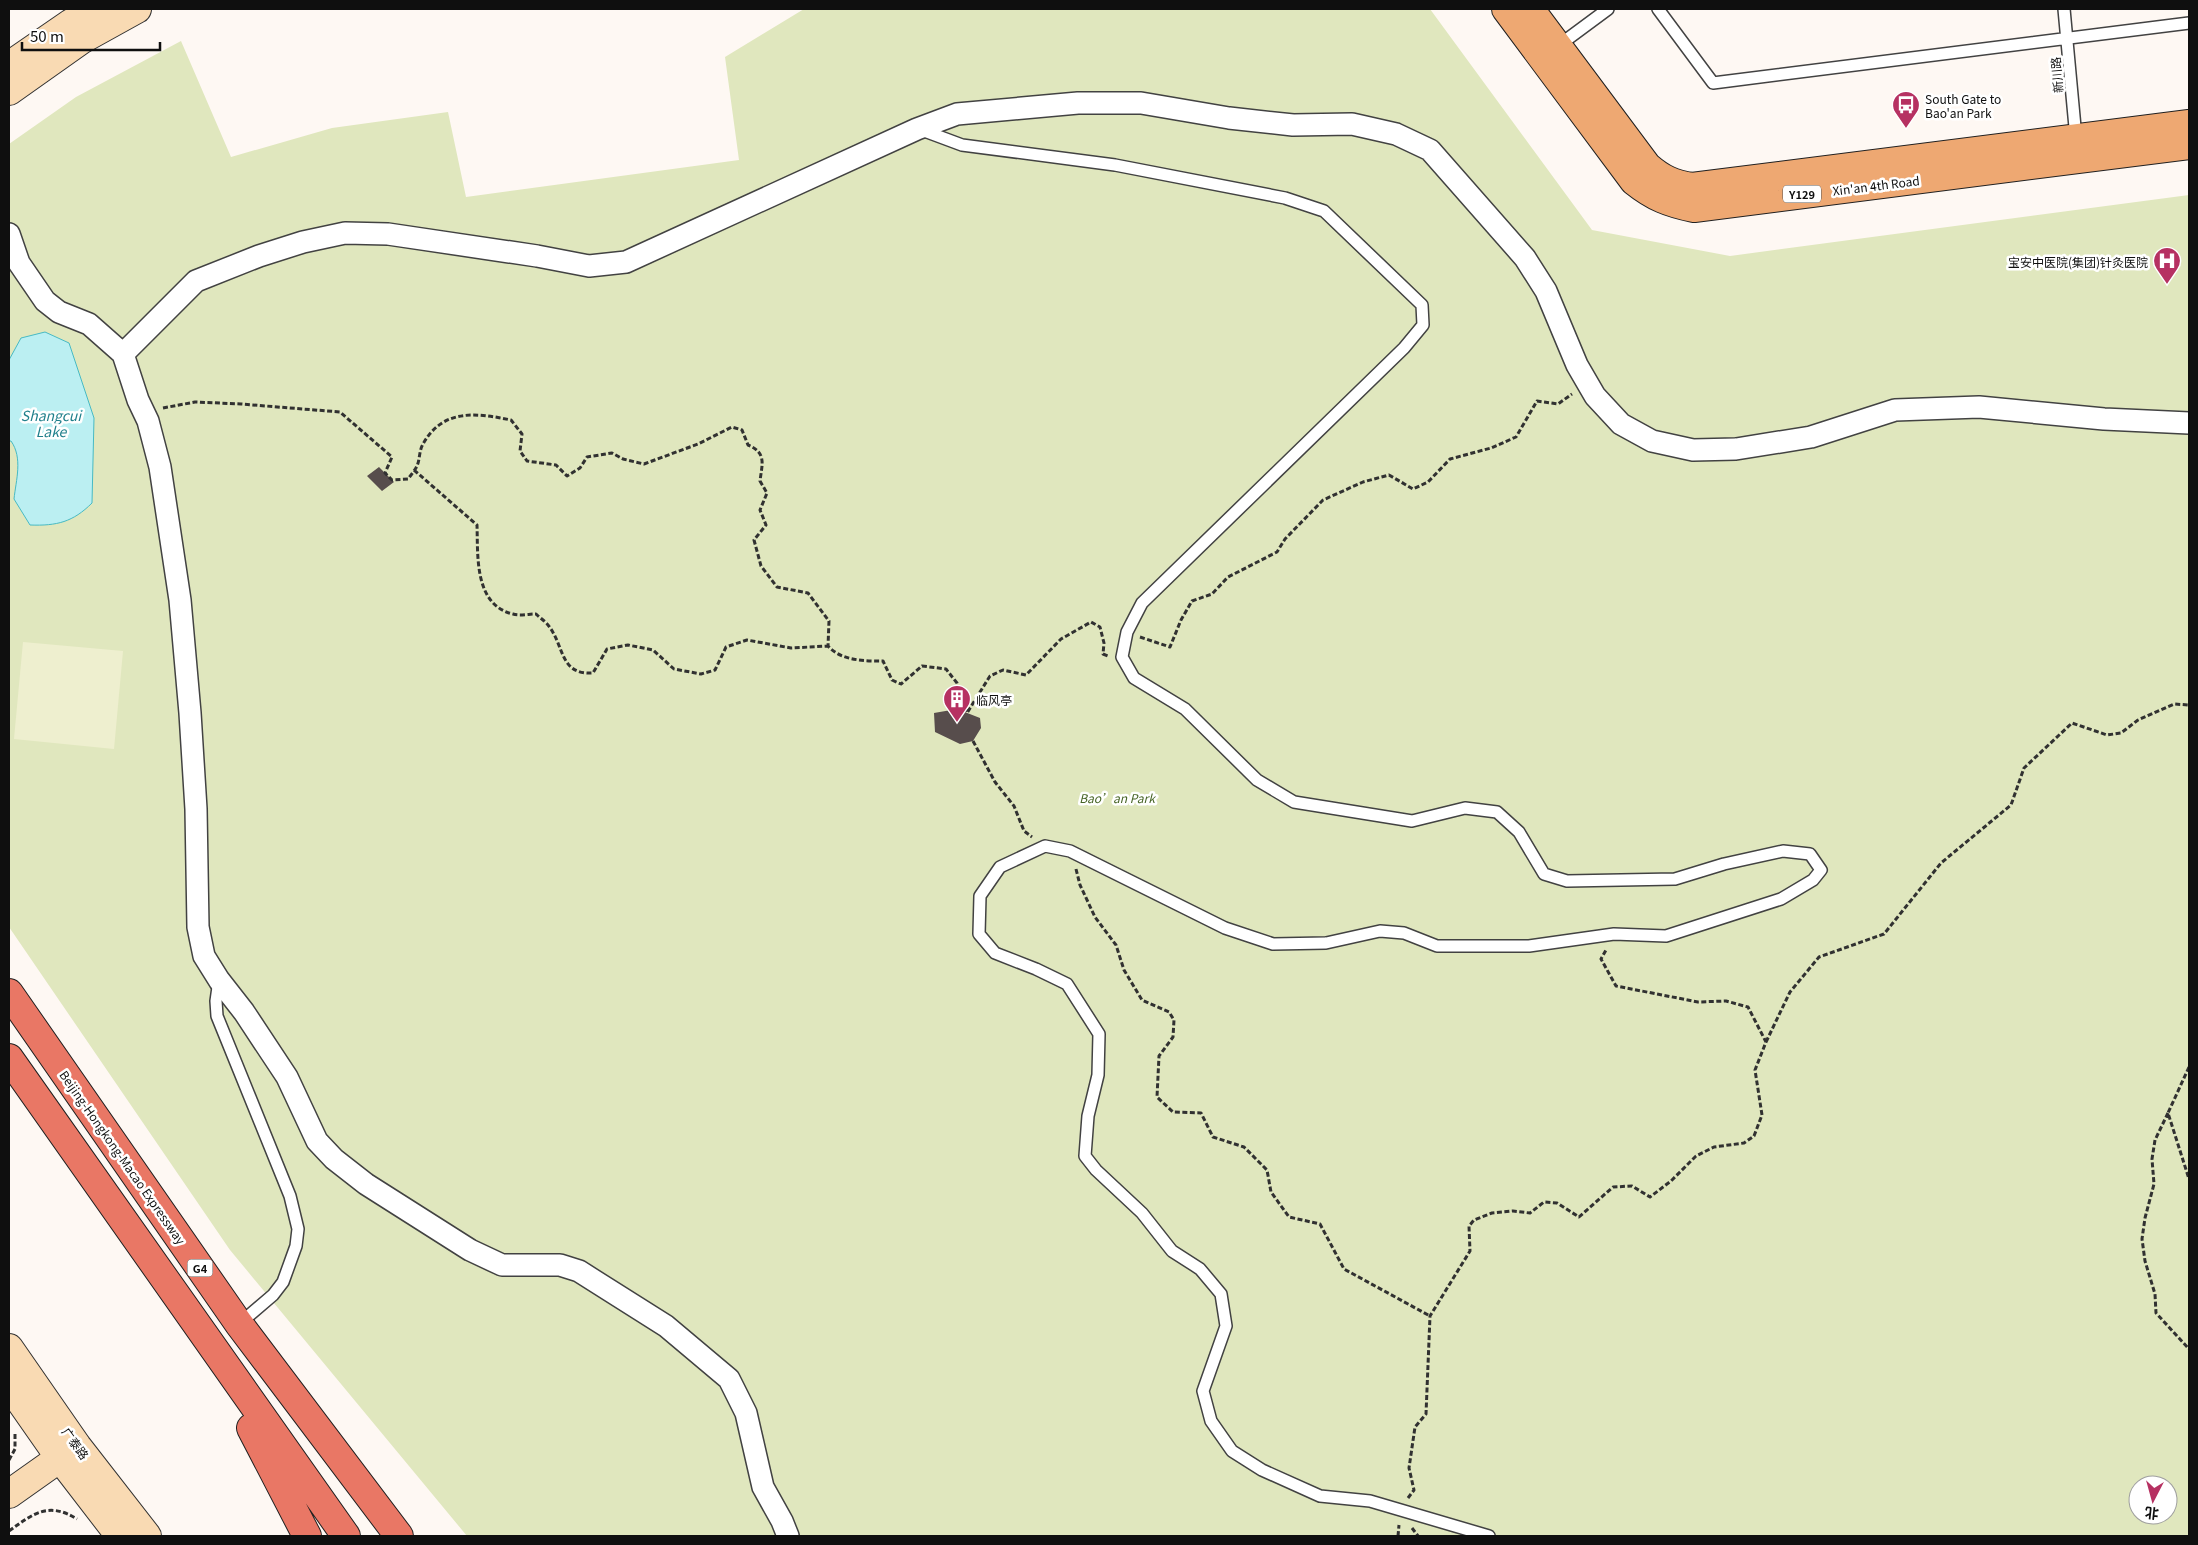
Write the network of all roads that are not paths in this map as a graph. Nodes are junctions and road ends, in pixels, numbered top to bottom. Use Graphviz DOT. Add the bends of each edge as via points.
graph roads {
  1 [pos="97,9"];
  2 [pos="138,9"];
  3 [pos="1506,9"];
  4 [pos="1530,9"];
  5 [pos="1608,9"];
  6 [pos="1658,9"];
  7 [pos="2064,9"];
  8 [pos="2189,23"];
  9 [pos="2067,38"];
  10 [pos="1558,46"];
  11 [pos="9,69"];
  12 [pos="9,91"];
  13 [pos="2189,124"];
  14 [pos="917,129"];
  15 [pos="2076,138"];
  16 [pos="2189,145"];
  17 [pos="9,234"];
  18 [pos="123,354"];
  19 [pos="2189,423"];
  20 [pos="219,980"];
  21 [pos="9,993"];
  22 [pos="9,1058"];
  23 [pos="239,1324"];
  24 [pos="206,1340"];
  25 [pos="9,1348"];
  26 [pos="9,1385"];
  27 [pos="68,1452"];
  28 [pos="9,1494"];
  29 [pos="120,1536"];
  30 [pos="147,1536"];
  31 [pos="307,1536"];
  32 [pos="346,1536"];
  33 [pos="400,1536"];
  34 [pos="788,1536"];
  35 [pos="1489,1536"];
  1 -- 11 [label="main road" via="71,23"];
  2 -- 12 [label="main road" via="81,40"];
  3 -- 16 [label="main road, Xin'an 4th Road / Y129" via="1634,181 1651,195 1694,208"];
  4 -- 10 [label="main road, Xin'an 4th Road / Y129"];
  5 -- 10 [label="lane"];
  6 -- 9 [label="lane" via="1713,84"];
  7 -- 9 [label="lane, 新川路"];
  8 -- 9 [label="lane"];
  9 -- 15 [label="lane, 新川路"];
  10 -- 15 [label="main road, Xin'an 4th Road / Y129" via="1647,166 1660,178 1684,186"];
  13 -- 15 [label="main road, Xin'an 4th Road / Y129"];
  14 -- 18 [label="street" via="626,262 589,266 388,234 345,233 303,242 196,281"];
  14 -- 19 [label="street" via="958,114 1078,103 1141,103 1284,124 1352,124 1396,134 1430,150 1525,258 1546,291 1577,365 1595,396 1621,424 1652,441 1693,450 1736,449 1811,437 1895,410 1979,407"];
  14 -- 35 [label="lane" via="962,145 1115,165 1285,198 1324,212 1422,305 1424,325 1404,348 1142,603 1127,632 1122,657 1134,678 1186,709 1257,780 1294,802 1412,821 1465,808 1497,812 1519,832 1544,874 1567,881 1675,879 1784,851 1810,854 1821,870 1813,880 1781,899 1666,936 1614,934 1529,946 1437,946 1404,933 1380,931 1326,943 1273,944 1225,928 1070,851 1045,846 1000,867 980,896 979,934 996,953 1067,984 1099,1034 1098,1075 1088,1116 1085,1156 1142,1213 1172,1251 1200,1269 1221,1294 1226,1326 1203,1391 1211,1421 1232,1451 1262,1470 1320,1496 1370,1501"];
  17 -- 18 [label="street" via="19,263 45,301 59,312 89,324"];
  18 -- 20 [label="street" via="148,421 160,467 180,600 190,713 196,800 198,927 204,956"];
  20 -- 23 [label="lane" via="217,1016 290,1196 298,1229 296,1246 283,1282 273,1296"];
  20 -- 34 [label="street" via="287,1077 317,1141 334,1159 366,1184 470,1250 502,1265 560,1265 579,1271 666,1326 729,1379 746,1413 763,1487"];
  21 -- 23 [label="highway, Beijing-Hongkong-Macao Expressway / G4"];
  22 -- 24 [label="highway"];
  23 -- 33 [label="highway, Beijing-Hongkong-Macao Expressway / G4"];
  24 -- 31 [label="highway"];
  24 -- 32 [label="highway"];
  25 -- 27 [label="main road, 广泰路"];
  26 -- 27 [label="main road, 广泰路"];
  27 -- 28 [label="main road"];
  27 -- 29 [label="main road, 广泰路"];
  27 -- 30 [label="main road, 广泰路"];
}
